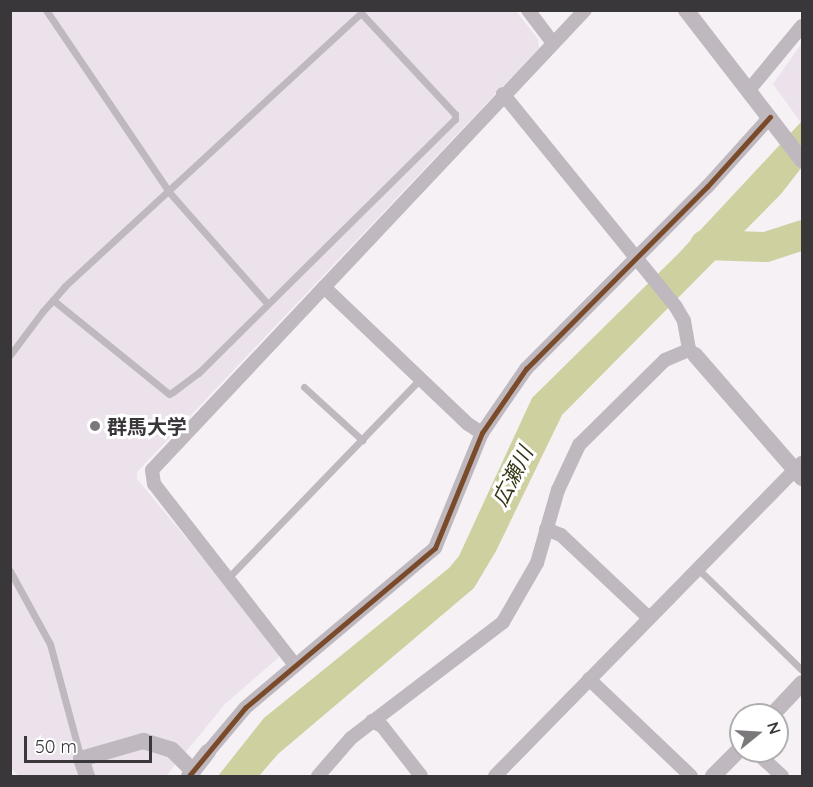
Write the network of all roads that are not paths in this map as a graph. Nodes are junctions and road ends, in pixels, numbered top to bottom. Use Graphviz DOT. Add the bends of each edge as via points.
graph roads {
  1 [pos="46,10"];
  2 [pos="528,10"];
  3 [pos="585,10"];
  4 [pos="686,10"];
  5 [pos="802,26"];
  6 [pos="554,43"];
  7 [pos="749,90"];
  8 [pos="503,94"];
  9 [pos="774,122"];
  10 [pos="802,160"];
  11 [pos="169,192"];
  12 [pos="637,262"];
  13 [pos="324,287"];
  14 [pos="53,300"];
  15 [pos="267,303"];
  16 [pos="692,352"];
  17 [pos="10,355"];
  18 [pos="420,379"];
  19 [pos="304,387"];
  20 [pos="482,433"];
  21 [pos="362,440"];
  22 [pos="800,470"];
  23 [pos="546,529"];
  24 [pos="697,568"];
  25 [pos="10,571"];
  26 [pos="227,579"];
  27 [pos="649,618"];
  28 [pos="294,665"];
  29 [pos="802,670"];
  30 [pos="589,679"];
  31 [pos="802,683"];
  32 [pos="783,703"];
  33 [pos="372,721"];
  34 [pos="208,752"];
  35 [pos="81,759"];
  36 [pos="729,760"];
  37 [pos="767,763"];
  38 [pos="191,774"];
  39 [pos="87,777"];
  40 [pos="318,777"];
  41 [pos="421,777"];
  42 [pos="495,777"];
  43 [pos="691,777"];
  44 [pos="713,777"];
  45 [pos="782,777"];
  1 -- 11 [label="lane"];
  2 -- 6 [label="street"];
  3 -- 6 [label="street"];
  4 -- 7 [label="street"];
  5 -- 7 [label="street"];
  6 -- 8 [label="street"];
  7 -- 9 [label="street"];
  8 -- 12 [label="street"];
  8 -- 13 [label="street"];
  9 -- 10 [label="street"];
  9 -- 12 [label="street"];
  11 -- 14 [label="lane"];
  11 -- 15 [label="lane"];
  11 -- 15 [label="lane" via="361,13 455,114 455,119"];
  12 -- 16 [label="street" via="676,307"];
  12 -- 20 [label="street" via="525,369"];
  13 -- 18 [label="street"];
  13 -- 26 [label="street" via="152,470 154,484"];
  14 -- 15 [label="lane" via="169,393 198,373"];
  14 -- 17 [label="lane"];
  16 -- 22 [label="street"];
  16 -- 23 [label="street" via="673,354 587,434 564,472"];
  18 -- 20 [label="street"];
  18 -- 21 [label="lane"];
  19 -- 21 [label="lane"];
  20 -- 28 [label="street" via="435,548"];
  21 -- 26 [label="lane"];
  22 -- 24 [label="street"];
  23 -- 27 [label="street" via="561,535"];
  23 -- 33 [label="street" via="532,576 503,622"];
  24 -- 27 [label="street"];
  24 -- 29 [label="lane"];
  25 -- 35 [label="lane" via="50,644"];
  26 -- 28 [label="street"];
  27 -- 30 [label="street"];
  28 -- 34 [label="street" via="245,708"];
  30 -- 42 [label="street"];
  30 -- 43 [label="street"];
  31 -- 32 [label="street"];
  33 -- 40 [label="street"];
  33 -- 41 [label="street" via="382,726"];
  34 -- 38 [label="street"];
  35 -- 38 [label="street" via="135,742 151,741 180,756"];
  35 -- 39 [label="street"];
  36 -- 44 [label="street"];
  37 -- 45 [label="street"];
}
